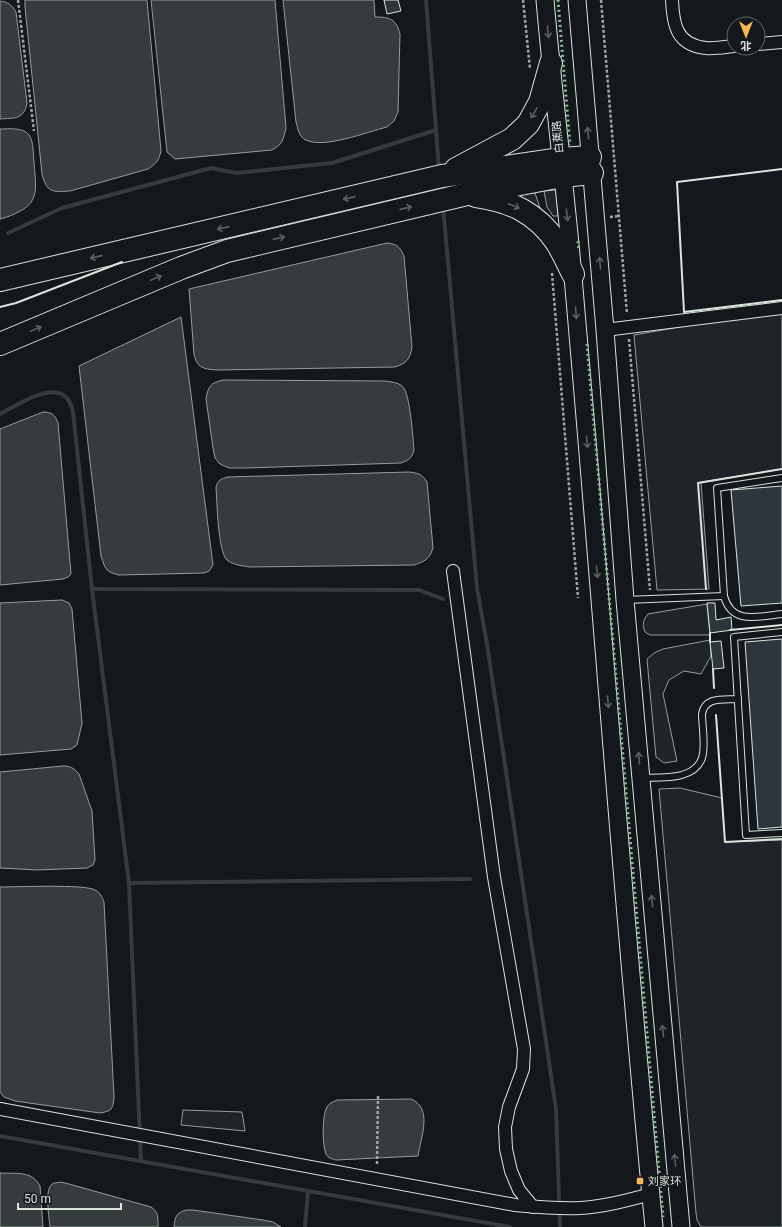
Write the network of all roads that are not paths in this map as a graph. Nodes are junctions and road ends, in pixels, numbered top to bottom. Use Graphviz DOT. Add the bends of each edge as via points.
graph roads {
  1 [pos="546,0"];
  2 [pos="577,0"];
  3 [pos="672,0"];
  4 [pos="782,42"];
  5 [pos="766,43"];
  6 [pos="726,47"];
  7 [pos="551,63"];
  8 [pos="591,165"];
  9 [pos="562,167"];
  10 [pos="442,176"];
  11 [pos="463,195"];
  12 [pos="573,274"];
  13 [pos="0,280"];
  14 [pos="782,308"];
  15 [pos="605,330"];
  16 [pos="0,344"];
  17 [pos="782,478"];
  18 [pos="453,570"];
  19 [pos="724,596"];
  20 [pos="625,600"];
  21 [pos="782,614"];
  22 [pos="782,632"];
  23 [pos="738,699"];
  24 [pos="641,778"];
  25 [pos="782,833"];
  26 [pos="0,1109"];
  27 [pos="651,1194"];
  28 [pos="533,1206"];
  29 [pos="654,1227"];
  30 [pos="681,1227"];
  1 -- 7 [label="main road, 白蕉路, one-way"];
  8 -- 2 [label="main road, one-way"];
  3 -- 6 [label="street" via="676,30 684,39 694,46"];
  4 -- 5 [label="street"];
  7 -- 9 [label="main road, 白蕉路"];
  7 -- 10 [label="highway, one-way" via="540,102 528,124 512,139"];
  8 -- 9 [label="highway"];
  15 -- 8 [label="main road, one-way"];
  9 -- 10 [label="highway"];
  9 -- 11 [label="highway"];
  9 -- 12 [label="main road, 白蕉路, one-way"];
  10 -- 13 [label="highway, one-way"];
  11 -- 12 [label="highway, one-way" via="494,199 517,207 541,223 557,244"];
  16 -- 11 [label="highway, one-way" via="180,268 227,251"];
  12 -- 27 [label="main road, 白蕉路, one-way"];
  14 -- 15 [label="street"];
  15 -- 20 [label="main road"];
  17 -- 19 [label="lane" via="717,488"];
  18 -- 28 [label="street" via="494,877 524,1049 523,1070 506,1127 506,1149 519,1190"];
  19 -- 20 [label="lane"];
  19 -- 21 [label="lane" via="731,611 739,616"];
  24 -- 20 [label="main road, one-way"];
  22 -- 23 [label="lane" via="734,637"];
  23 -- 24 [label="lane" via="715,700 705,705 702,714 702,758 689,773 680,776"];
  23 -- 25 [label="lane" via="746,835"];
  30 -- 24 [label="main road, one-way"];
  26 -- 28 [label="street" via="515,1205"];
  27 -- 28 [label="street" via="581,1208"];
  27 -- 29 [label="main road, 白蕉路"];
}
